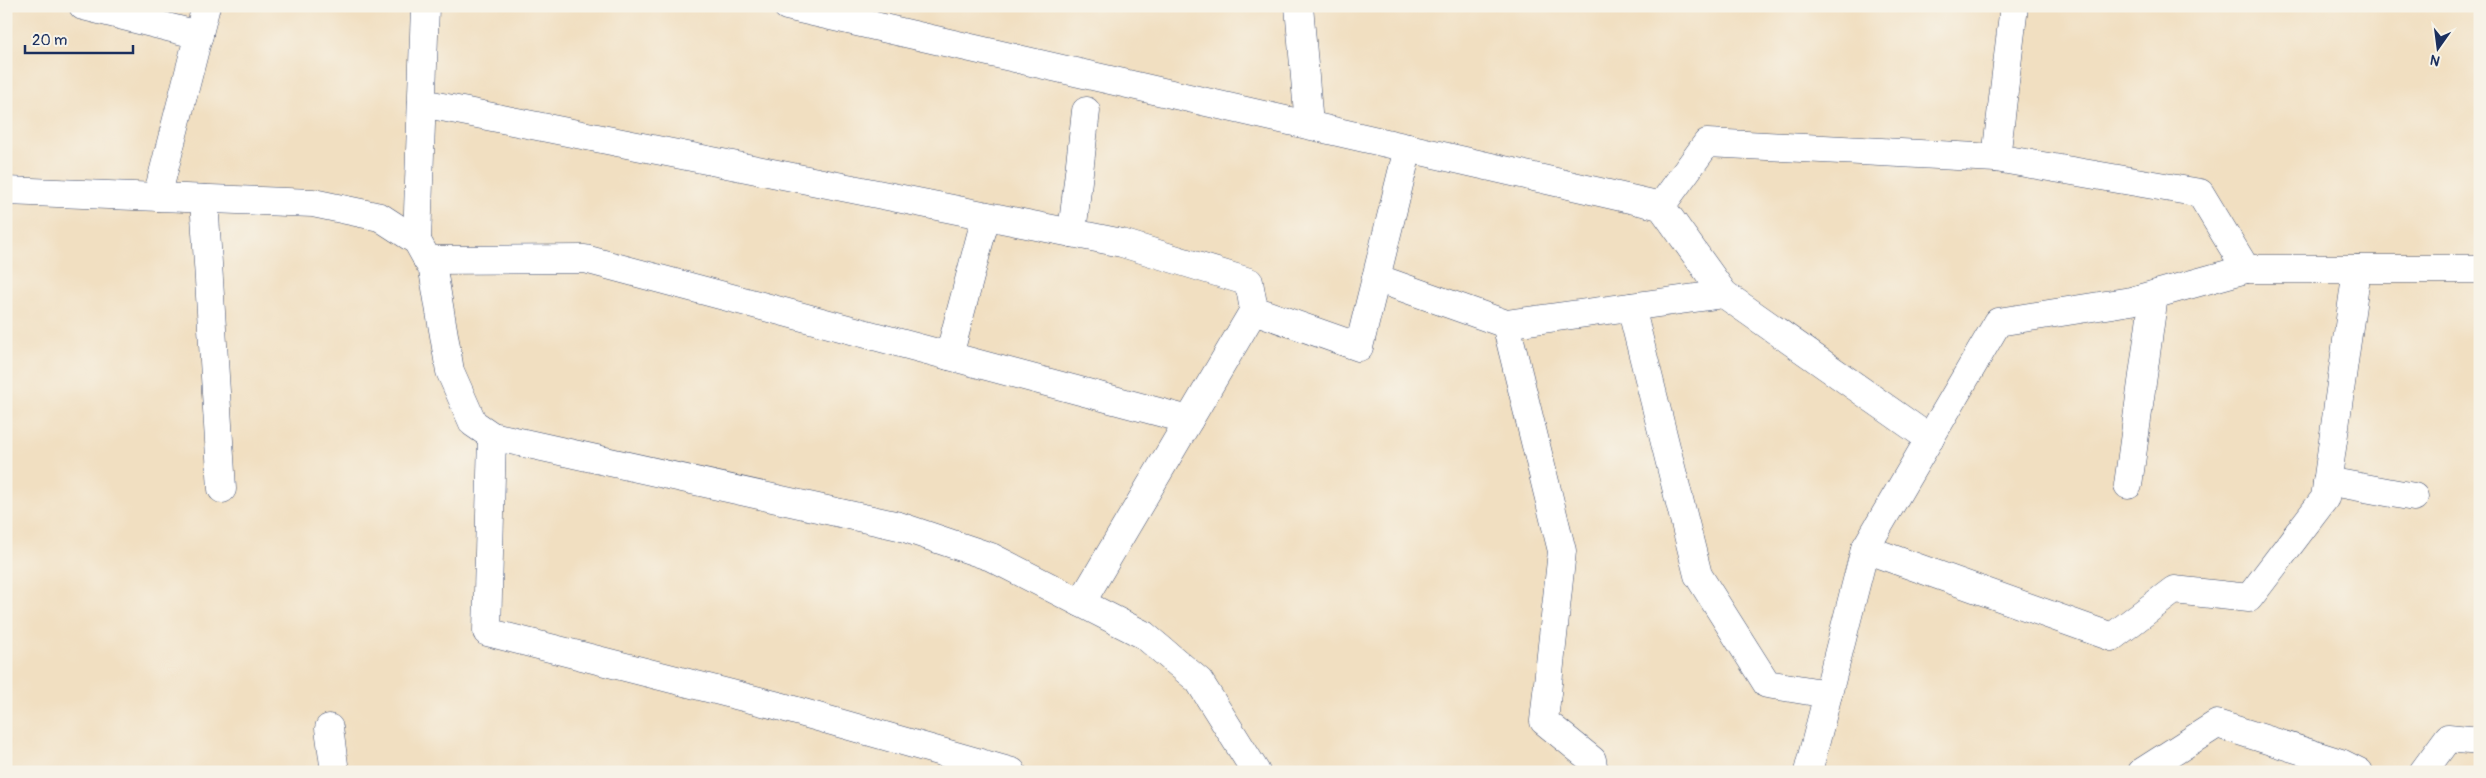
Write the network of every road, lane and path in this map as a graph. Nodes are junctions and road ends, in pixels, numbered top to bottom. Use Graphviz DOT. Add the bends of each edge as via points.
graph roads {
  1 [pos="83,6"];
  2 [pos="206,6"];
  3 [pos="425,6"];
  4 [pos="787,6"];
  5 [pos="1299,6"];
  6 [pos="2014,6"];
  7 [pos="199,35"];
  8 [pos="422,103"];
  9 [pos="1086,110"];
  10 [pos="1309,125"];
  11 [pos="1408,148"];
  12 [pos="1996,158"];
  13 [pos="6,191"];
  14 [pos="157,197"];
  15 [pos="204,199"];
  16 [pos="1661,206"];
  17 [pos="986,216"];
  18 [pos="1072,233"];
  19 [pos="422,251"];
  20 [pos="2246,269"];
  21 [pos="2357,269"];
  22 [pos="2480,270"];
  23 [pos="1376,278"];
  24 [pos="1724,294"];
  25 [pos="2154,295"];
  26 [pos="1631,306"];
  27 [pos="1254,310"];
  28 [pos="1506,324"];
  29 [pos="949,356"];
  30 [pos="1189,420"];
  31 [pos="492,436"];
  32 [pos="1930,439"];
  33 [pos="2328,481"];
  34 [pos="2128,485"];
  35 [pos="222,489"];
  36 [pos="2414,497"];
  37 [pos="1865,549"];
  38 [pos="1081,603"];
  39 [pos="1828,694"];
  40 [pos="329,728"];
  41 [pos="2480,740"];
  42 [pos="2347,769"];
  43 [pos="335,772"];
  44 [pos="1012,772"];
  45 [pos="1256,772"];
  46 [pos="1594,772"];
  47 [pos="1808,772"];
  48 [pos="2142,772"];
  49 [pos="2423,772"];
  1 -- 7 [label="street"];
  2 -- 7 [label="street"];
  3 -- 8 [label="street"];
  4 -- 10 [label="street"];
  5 -- 10 [label="street"];
  6 -- 12 [label="street"];
  7 -- 14 [label="street"];
  8 -- 17 [label="street"];
  8 -- 19 [label="street"];
  9 -- 18 [label="street"];
  10 -- 11 [label="street"];
  11 -- 16 [label="street"];
  11 -- 23 [label="street"];
  12 -- 16 [label="street" via="1707,143"];
  12 -- 20 [label="street" via="2200,193"];
  13 -- 14 [label="street"];
  14 -- 15 [label="street"];
  15 -- 19 [label="street" via="313,203 380,217"];
  15 -- 35 [label="street"];
  16 -- 24 [label="street"];
  17 -- 18 [label="street"];
  17 -- 29 [label="street"];
  18 -- 27 [label="street" via="1122,243 1248,282"];
  19 -- 29 [label="street" via="585,259"];
  19 -- 31 [label="street" via="432,270 450,371 472,423"];
  20 -- 21 [label="street"];
  20 -- 25 [label="street"];
  21 -- 22 [label="street"];
  21 -- 33 [label="street"];
  23 -- 27 [label="street" via="1359,347"];
  23 -- 28 [label="street"];
  24 -- 26 [label="street"];
  24 -- 32 [label="street"];
  25 -- 32 [label="street" via="1998,322"];
  25 -- 34 [label="street"];
  26 -- 28 [label="street"];
  26 -- 39 [label="street" via="1698,575 1767,684"];
  27 -- 30 [label="street"];
  28 -- 46 [label="street" via="1562,551 1544,720 1592,760"];
  29 -- 30 [label="street"];
  30 -- 38 [label="street"];
  31 -- 38 [label="street" via="899,526 991,557"];
  31 -- 44 [label="street" via="488,632 779,706"];
  32 -- 37 [label="street"];
  33 -- 36 [label="street"];
  33 -- 37 [label="street" via="2325,498 2249,598 2174,590 2112,637"];
  37 -- 39 [label="street"];
  38 -- 45 [label="street" via="1144,635 1199,681"];
  39 -- 47 [label="street"];
  40 -- 43 [label="street"];
  41 -- 49 [label="street" via="2448,738"];
  42 -- 48 [label="street" via="2217,724"];
}
